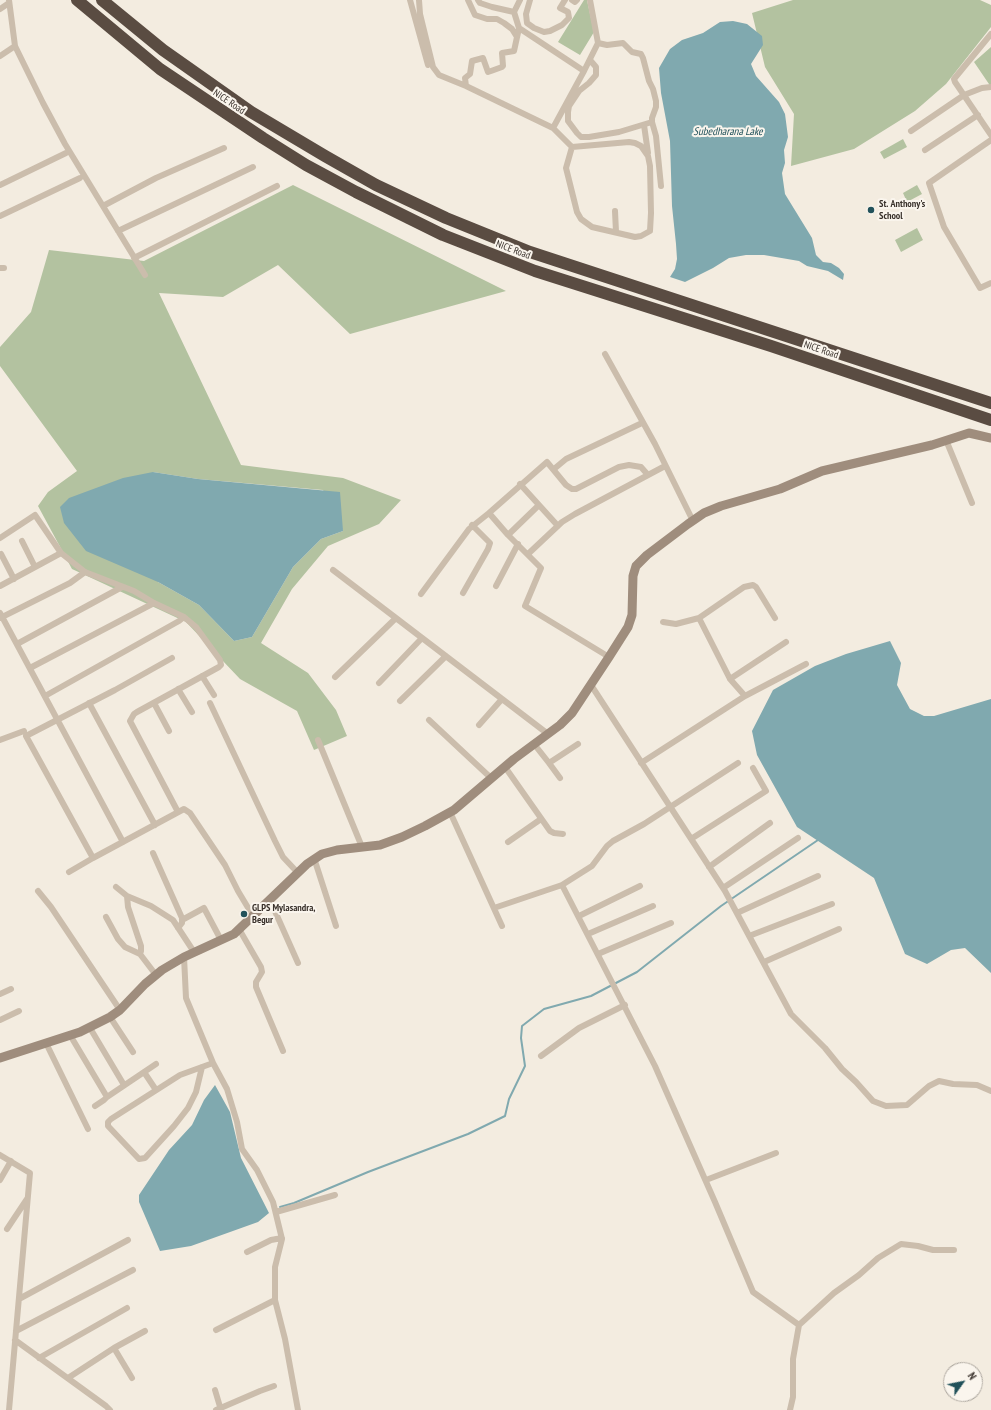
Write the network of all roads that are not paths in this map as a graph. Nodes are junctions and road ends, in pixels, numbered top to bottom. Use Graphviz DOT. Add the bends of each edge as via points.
graph roads {
  1 [pos="77,0"];
  2 [pos="102,0"];
  3 [pos="410,0"];
  4 [pos="419,0"];
  5 [pos="468,0"];
  6 [pos="478,0"];
  7 [pos="520,0"];
  8 [pos="530,0"];
  9 [pos="565,0"];
  10 [pos="572,0"];
  11 [pos="577,0"];
  12 [pos="590,0"];
  13 [pos="9,1"];
  14 [pos="0,9"];
  15 [pos="514,12"];
  16 [pos="519,28"];
  17 [pos="991,34"];
  18 [pos="517,36"];
  19 [pos="598,43"];
  20 [pos="15,46"];
  21 [pos="0,56"];
  22 [pos="590,60"];
  23 [pos="428,65"];
  24 [pos="584,71"];
  25 [pos="466,86"];
  26 [pos="991,87"];
  27 [pos="964,95"];
  28 [pos="978,115"];
  29 [pos="652,122"];
  30 [pos="644,125"];
  31 [pos="553,128"];
  32 [pos="911,131"];
  33 [pos="991,135"];
  34 [pos="991,140"];
  35 [pos="572,147"];
  36 [pos="224,148"];
  37 [pos="925,150"];
  38 [pos="66,153"];
  39 [pos="648,156"];
  40 [pos="253,167"];
  41 [pos="80,178"];
  42 [pos="0,185"];
  43 [pos="277,186"];
  44 [pos="661,186"];
  45 [pos="103,206"];
  46 [pos="615,211"];
  47 [pos="0,216"];
  48 [pos="118,231"];
  49 [pos="616,232"];
  50 [pos="134,258"];
  51 [pos="145,275"];
  52 [pos="991,283"];
  53 [pos="605,354"];
  54 [pos="991,402"];
  55 [pos="991,420"];
  56 [pos="642,423"];
  57 [pos="991,438"];
  58 [pos="946,440"];
  59 [pos="665,466"];
  60 [pos="554,469"];
  61 [pos="648,475"];
  62 [pos="520,484"];
  63 [pos="972,503"];
  64 [pos="539,505"];
  65 [pos="489,513"];
  66 [pos="693,521"];
  67 [pos="472,525"];
  68 [pos="558,526"];
  69 [pos="508,535"];
  70 [pos="0,538"];
  71 [pos="22,541"];
  72 [pos="518,544"];
  73 [pos="61,553"];
  74 [pos="1,554"];
  75 [pos="528,554"];
  76 [pos="35,567"];
  77 [pos="333,570"];
  78 [pos="85,572"];
  79 [pos="14,578"];
  80 [pos="0,586"];
  81 [pos="122,586"];
  82 [pos="496,586"];
  83 [pos="463,592"];
  84 [pos="421,594"];
  85 [pos="154,603"];
  86 [pos="1,616"];
  87 [pos="184,617"];
  88 [pos="396,618"];
  89 [pos="699,618"];
  90 [pos="775,618"];
  91 [pos="663,622"];
  92 [pos="422,638"];
  93 [pos="786,642"];
  94 [pos="17,644"];
  95 [pos="446,656"];
  96 [pos="609,657"];
  97 [pos="172,658"];
  98 [pos="806,664"];
  99 [pos="30,668"];
  100 [pos="202,676"];
  101 [pos="334,677"];
  102 [pos="730,679"];
  103 [pos="379,683"];
  104 [pos="591,685"];
  105 [pos="178,689"];
  106 [pos="214,695"];
  107 [pos="45,696"];
  108 [pos="744,696"];
  109 [pos="502,699"];
  110 [pos="400,701"];
  111 [pos="154,703"];
  112 [pos="210,703"];
  113 [pos="90,704"];
  114 [pos="192,712"];
  115 [pos="58,720"];
  116 [pos="429,720"];
  117 [pos="479,725"];
  118 [pos="169,730"];
  119 [pos="24,731"];
  120 [pos="548,734"];
  121 [pos="0,740"];
  122 [pos="318,740"];
  123 [pos="534,744"];
  124 [pos="578,744"];
  125 [pos="549,763"];
  126 [pos="641,763"];
  127 [pos="738,763"];
  128 [pos="505,767"];
  129 [pos="753,768"];
  130 [pos="491,778"];
  131 [pos="560,778"];
  132 [pos="670,807"];
  133 [pos="178,812"];
  134 [pos="450,812"];
  135 [pos="541,819"];
  136 [pos="770,823"];
  137 [pos="155,825"];
  138 [pos="563,834"];
  139 [pos="798,838"];
  140 [pos="691,839"];
  141 [pos="123,842"];
  142 [pos="508,842"];
  143 [pos="362,847"];
  144 [pos="153,853"];
  145 [pos="94,858"];
  146 [pos="314,858"];
  147 [pos="709,867"];
  148 [pos="69,872"];
  149 [pos="298,873"];
  150 [pos="818,876"];
  151 [pos="562,885"];
  152 [pos="640,886"];
  153 [pos="116,887"];
  154 [pos="723,888"];
  155 [pos="38,891"];
  156 [pos="127,896"];
  157 [pos="270,900"];
  158 [pos="832,904"];
  159 [pos="653,906"];
  160 [pos="494,908"];
  161 [pos="737,913"];
  162 [pos="253,916"];
  163 [pos="579,916"];
  164 [pos="106,917"];
  165 [pos="182,920"];
  166 [pos="672,923"];
  167 [pos="336,926"];
  168 [pos="502,926"];
  169 [pos="178,928"];
  170 [pos="839,929"];
  171 [pos="239,930"];
  172 [pos="588,934"];
  173 [pos="749,936"];
  174 [pos="221,940"];
  175 [pos="194,952"];
  176 [pos="140,954"];
  177 [pos="598,954"];
  178 [pos="184,957"];
  179 [pos="764,962"];
  180 [pos="298,963"];
  181 [pos="156,975"];
  182 [pos="11,990"];
  183 [pos="0,994"];
  184 [pos="625,1005"];
  185 [pos="120,1010"];
  186 [pos="19,1011"];
  187 [pos="110,1017"];
  188 [pos="0,1020"];
  189 [pos="90,1028"];
  190 [pos="70,1035"];
  191 [pos="46,1043"];
  192 [pos="283,1051"];
  193 [pos="133,1052"];
  194 [pos="541,1056"];
  195 [pos="0,1058"];
  196 [pos="213,1063"];
  197 [pos="156,1064"];
  198 [pos="202,1067"];
  199 [pos="144,1072"];
  200 [pos="124,1085"];
  201 [pos="156,1090"];
  202 [pos="991,1091"];
  203 [pos="107,1097"];
  204 [pos="94,1106"];
  205 [pos="88,1129"];
  206 [pos="776,1153"];
  207 [pos="0,1155"];
  208 [pos="11,1161"];
  209 [pos="0,1180"];
  210 [pos="706,1180"];
  211 [pos="336,1195"];
  212 [pos="28,1198"];
  213 [pos="276,1212"];
  214 [pos="7,1229"];
  215 [pos="282,1238"];
  216 [pos="128,1240"];
  217 [pos="954,1250"];
  218 [pos="247,1252"];
  219 [pos="133,1270"];
  220 [pos="19,1299"];
  221 [pos="275,1300"];
  222 [pos="127,1308"];
  223 [pos="799,1325"];
  224 [pos="145,1330"];
  225 [pos="216,1330"];
  226 [pos="16,1332"];
  227 [pos="15,1340"];
  228 [pos="114,1348"];
  229 [pos="39,1358"];
  230 [pos="68,1378"];
  231 [pos="132,1378"];
  232 [pos="274,1386"];
  233 [pos="214,1390"];
  234 [pos="219,1409"];
  235 [pos="9,1410"];
  236 [pos="110,1410"];
  237 [pos="298,1410"];
  238 [pos="790,1410"];
  1 -- 55 [label="highway, NICE Road" via="160,69 263,138 356,192 443,235 535,271 771,346"];
  2 -- 54 [label="highway, NICE Road" via="164,50 251,112 376,185 446,218 530,252"];
  3 -- 23 [label="street"];
  4 -- 25 [label="street" via="420,14 435,71 438,75"];
  5 -- 18 [label="street" via="476,15 504,23"];
  6 -- 15 [label="street" via="480,3"];
  7 -- 15 [label="street"];
  8 -- 9 [label="street" via="526,14 527,23 544,32 562,25 569,18 568,12 560,8"];
  10 -- 11 [label="street"];
  12 -- 19 [label="street"];
  13 -- 14 [label="street"];
  13 -- 20 [label="street"];
  15 -- 16 [label="street"];
  16 -- 18 [label="street"];
  16 -- 24 [label="street"];
  17 -- 27 [label="street" via="954,79"];
  18 -- 25 [label="street" via="514,51 502,53 502,67 488,72 483,58 472,61 470,74 465,78"];
  19 -- 22 [label="street"];
  19 -- 29 [label="street" via="623,44 632,52 641,54 656,101"];
  20 -- 21 [label="street"];
  20 -- 45 [label="street" via="65,144"];
  22 -- 24 [label="street"];
  22 -- 30 [label="street" via="596,67 596,75 579,91 569,106 568,121 573,129 581,137 589,137"];
  24 -- 31 [label="street"];
  25 -- 31 [label="street"];
  26 -- 27 [label="street"];
  27 -- 28 [label="street"];
  27 -- 32 [label="street"];
  28 -- 33 [label="street"];
  28 -- 37 [label="street"];
  29 -- 30 [label="street"];
  29 -- 44 [label="street" via="656,136"];
  30 -- 39 [label="street"];
  31 -- 35 [label="street"];
  34 -- 52 [label="street" via="929,183 944,227 980,288"];
  35 -- 39 [label="street" via="635,143 641,146"];
  35 -- 49 [label="street" via="566,168 576,212 592,227"];
  36 -- 45 [label="street" via="156,178"];
  38 -- 42 [label="street"];
  39 -- 49 [label="street" via="650,231 636,237"];
  40 -- 48 [label="street"];
  41 -- 47 [label="street"];
  43 -- 50 [label="street"];
  45 -- 48 [label="street"];
  46 -- 49 [label="street"];
  48 -- 50 [label="street"];
  50 -- 51 [label="street"];
  53 -- 56 [label="street"];
  56 -- 59 [label="street"];
  56 -- 60 [label="street" via="566,459"];
  57 -- 58 [label="street" via="970,433"];
  58 -- 63 [label="street"];
  58 -- 66 [label="street" via="822,471 780,489 721,506"];
  59 -- 61 [label="street"];
  59 -- 66 [label="street"];
  60 -- 61 [label="street" via="572,489 619,467 629,465 641,467"];
  60 -- 62 [label="street" via="547,462"];
  61 -- 68 [label="street" via="575,514"];
  62 -- 64 [label="street"];
  62 -- 65 [label="street"];
  64 -- 68 [label="street"];
  64 -- 69 [label="street"];
  65 -- 67 [label="street"];
  65 -- 69 [label="street"];
  66 -- 96 [label="street" via="677,531 636,566 632,615"];
  67 -- 83 [label="street" via="490,543"];
  67 -- 84 [label="street"];
  68 -- 75 [label="street"];
  69 -- 72 [label="street"];
  70 -- 73 [label="street" via="35,515"];
  71 -- 76 [label="street"];
  72 -- 75 [label="street"];
  72 -- 82 [label="street"];
  73 -- 76 [label="street"];
  73 -- 78 [label="street"];
  74 -- 79 [label="street"];
  75 -- 96 [label="street" via="542,568 525,606"];
  76 -- 79 [label="street"];
  77 -- 88 [label="street"];
  78 -- 81 [label="street"];
  78 -- 86 [label="street" via="70,583"];
  79 -- 80 [label="street"];
  81 -- 85 [label="street"];
  81 -- 94 [label="street"];
  85 -- 87 [label="street"];
  85 -- 99 [label="street"];
  86 -- 94 [label="street"];
  87 -- 100 [label="street" via="201,633 222,662 219,667"];
  87 -- 107 [label="street"];
  88 -- 92 [label="street"];
  88 -- 101 [label="street"];
  89 -- 90 [label="street" via="744,587 753,584"];
  89 -- 91 [label="street" via="676,624"];
  89 -- 102 [label="street"];
  92 -- 95 [label="street"];
  92 -- 103 [label="street"];
  93 -- 102 [label="street"];
  94 -- 99 [label="street"];
  95 -- 109 [label="street"];
  95 -- 110 [label="street"];
  96 -- 104 [label="street"];
  97 -- 113 [label="street"];
  98 -- 108 [label="street"];
  99 -- 107 [label="street"];
  100 -- 105 [label="street"];
  100 -- 106 [label="street"];
  102 -- 108 [label="street"];
  104 -- 120 [label="street" via="572,713"];
  104 -- 126 [label="street"];
  105 -- 111 [label="street"];
  105 -- 114 [label="street"];
  107 -- 115 [label="street"];
  108 -- 126 [label="street"];
  109 -- 117 [label="street"];
  109 -- 120 [label="street"];
  111 -- 118 [label="street"];
  111 -- 133 [label="street" via="134,714 130,721"];
  112 -- 149 [label="street" via="275,842 283,857"];
  113 -- 115 [label="street"];
  113 -- 137 [label="street"];
  115 -- 141 [label="street"];
  115 -- 145 [label="street" via="26,736"];
  116 -- 130 [label="street"];
  119 -- 121 [label="street"];
  120 -- 123 [label="street"];
  122 -- 143 [label="street"];
  123 -- 125 [label="street"];
  123 -- 128 [label="street"];
  124 -- 125 [label="street"];
  125 -- 131 [label="street"];
  126 -- 132 [label="street"];
  127 -- 132 [label="street"];
  128 -- 130 [label="street"];
  128 -- 135 [label="street"];
  129 -- 140 [label="street" via="766,791"];
  130 -- 134 [label="street"];
  132 -- 140 [label="street"];
  132 -- 151 [label="street" via="613,841 592,866"];
  133 -- 137 [label="street"];
  133 -- 162 [label="street" via="184,809 190,813 225,865"];
  134 -- 143 [label="street" via="402,837"];
  134 -- 160 [label="street"];
  135 -- 138 [label="street" via="550,831"];
  135 -- 142 [label="street"];
  136 -- 147 [label="street"];
  137 -- 141 [label="street"];
  139 -- 154 [label="street"];
  140 -- 147 [label="street"];
  141 -- 145 [label="street"];
  143 -- 146 [label="street" via="338,850"];
  144 -- 165 [label="street"];
  145 -- 148 [label="street"];
  146 -- 149 [label="street"];
  146 -- 167 [label="street"];
  147 -- 154 [label="street"];
  149 -- 157 [label="street"];
  150 -- 161 [label="street"];
  151 -- 160 [label="street"];
  151 -- 163 [label="street"];
  152 -- 163 [label="street"];
  153 -- 156 [label="street"];
  154 -- 161 [label="street"];
  155 -- 185 [label="street"];
  156 -- 169 [label="street" via="164,914 173,920"];
  156 -- 176 [label="street" via="128,907 141,946"];
  157 -- 162 [label="street"];
  157 -- 180 [label="street"];
  158 -- 173 [label="street"];
  159 -- 172 [label="street"];
  160 -- 168 [label="street"];
  161 -- 173 [label="street"];
  162 -- 171 [label="street"];
  163 -- 172 [label="street"];
  164 -- 176 [label="street" via="118,940"];
  165 -- 169 [label="street"];
  165 -- 174 [label="street" via="204,908"];
  166 -- 177 [label="street"];
  169 -- 175 [label="street"];
  170 -- 179 [label="street"];
  171 -- 174 [label="street"];
  171 -- 192 [label="street" via="261,967 262,972 256,986"];
  172 -- 177 [label="street"];
  173 -- 179 [label="street"];
  174 -- 175 [label="street"];
  175 -- 178 [label="street"];
  176 -- 181 [label="street"];
  177 -- 184 [label="street"];
  178 -- 181 [label="street"];
  178 -- 196 [label="street" via="186,998"];
  179 -- 202 [label="street" via="791,1014 873,1101 886,1106 907,1105 929,1086 939,1082 977,1085"];
  181 -- 185 [label="street"];
  182 -- 183 [label="street"];
  184 -- 194 [label="street" via="579,1028"];
  184 -- 210 [label="street"];
  185 -- 187 [label="street"];
  186 -- 188 [label="street"];
  187 -- 189 [label="street"];
  187 -- 193 [label="street"];
  189 -- 190 [label="street"];
  189 -- 200 [label="street"];
  190 -- 191 [label="street"];
  190 -- 203 [label="street"];
  191 -- 195 [label="street"];
  191 -- 205 [label="street"];
  196 -- 198 [label="street"];
  196 -- 213 [label="street" via="227,1089 242,1149 257,1170"];
  197 -- 199 [label="street"];
  198 -- 201 [label="street" via="180,1074"];
  198 -- 201 [label="street" via="196,1092 188,1108 145,1158 138,1159 108,1126 108,1122"];
  199 -- 200 [label="street"];
  199 -- 201 [label="street"];
  200 -- 203 [label="street"];
  203 -- 204 [label="street"];
  206 -- 210 [label="street"];
  207 -- 208 [label="street"];
  208 -- 209 [label="street"];
  208 -- 212 [label="street" via="30,1172"];
  210 -- 223 [label="street" via="753,1292"];
  211 -- 213 [label="street"];
  212 -- 214 [label="street"];
  212 -- 220 [label="street"];
  213 -- 215 [label="street"];
  215 -- 218 [label="street" via="271,1240"];
  215 -- 221 [label="street" via="275,1267"];
  216 -- 220 [label="street"];
  217 -- 223 [label="street" via="933,1250 901,1244 878,1258"];
  219 -- 226 [label="street"];
  220 -- 226 [label="street"];
  221 -- 225 [label="street"];
  221 -- 237 [label="street"];
  222 -- 229 [label="street"];
  223 -- 238 [label="street" via="793,1359 793,1398"];
  224 -- 228 [label="street"];
  226 -- 227 [label="street"];
  227 -- 229 [label="street"];
  227 -- 235 [label="street"];
  228 -- 230 [label="street"];
  228 -- 231 [label="street"];
  229 -- 230 [label="street"];
  230 -- 236 [label="street"];
  232 -- 234 [label="street"];
  233 -- 234 [label="street"];
}
